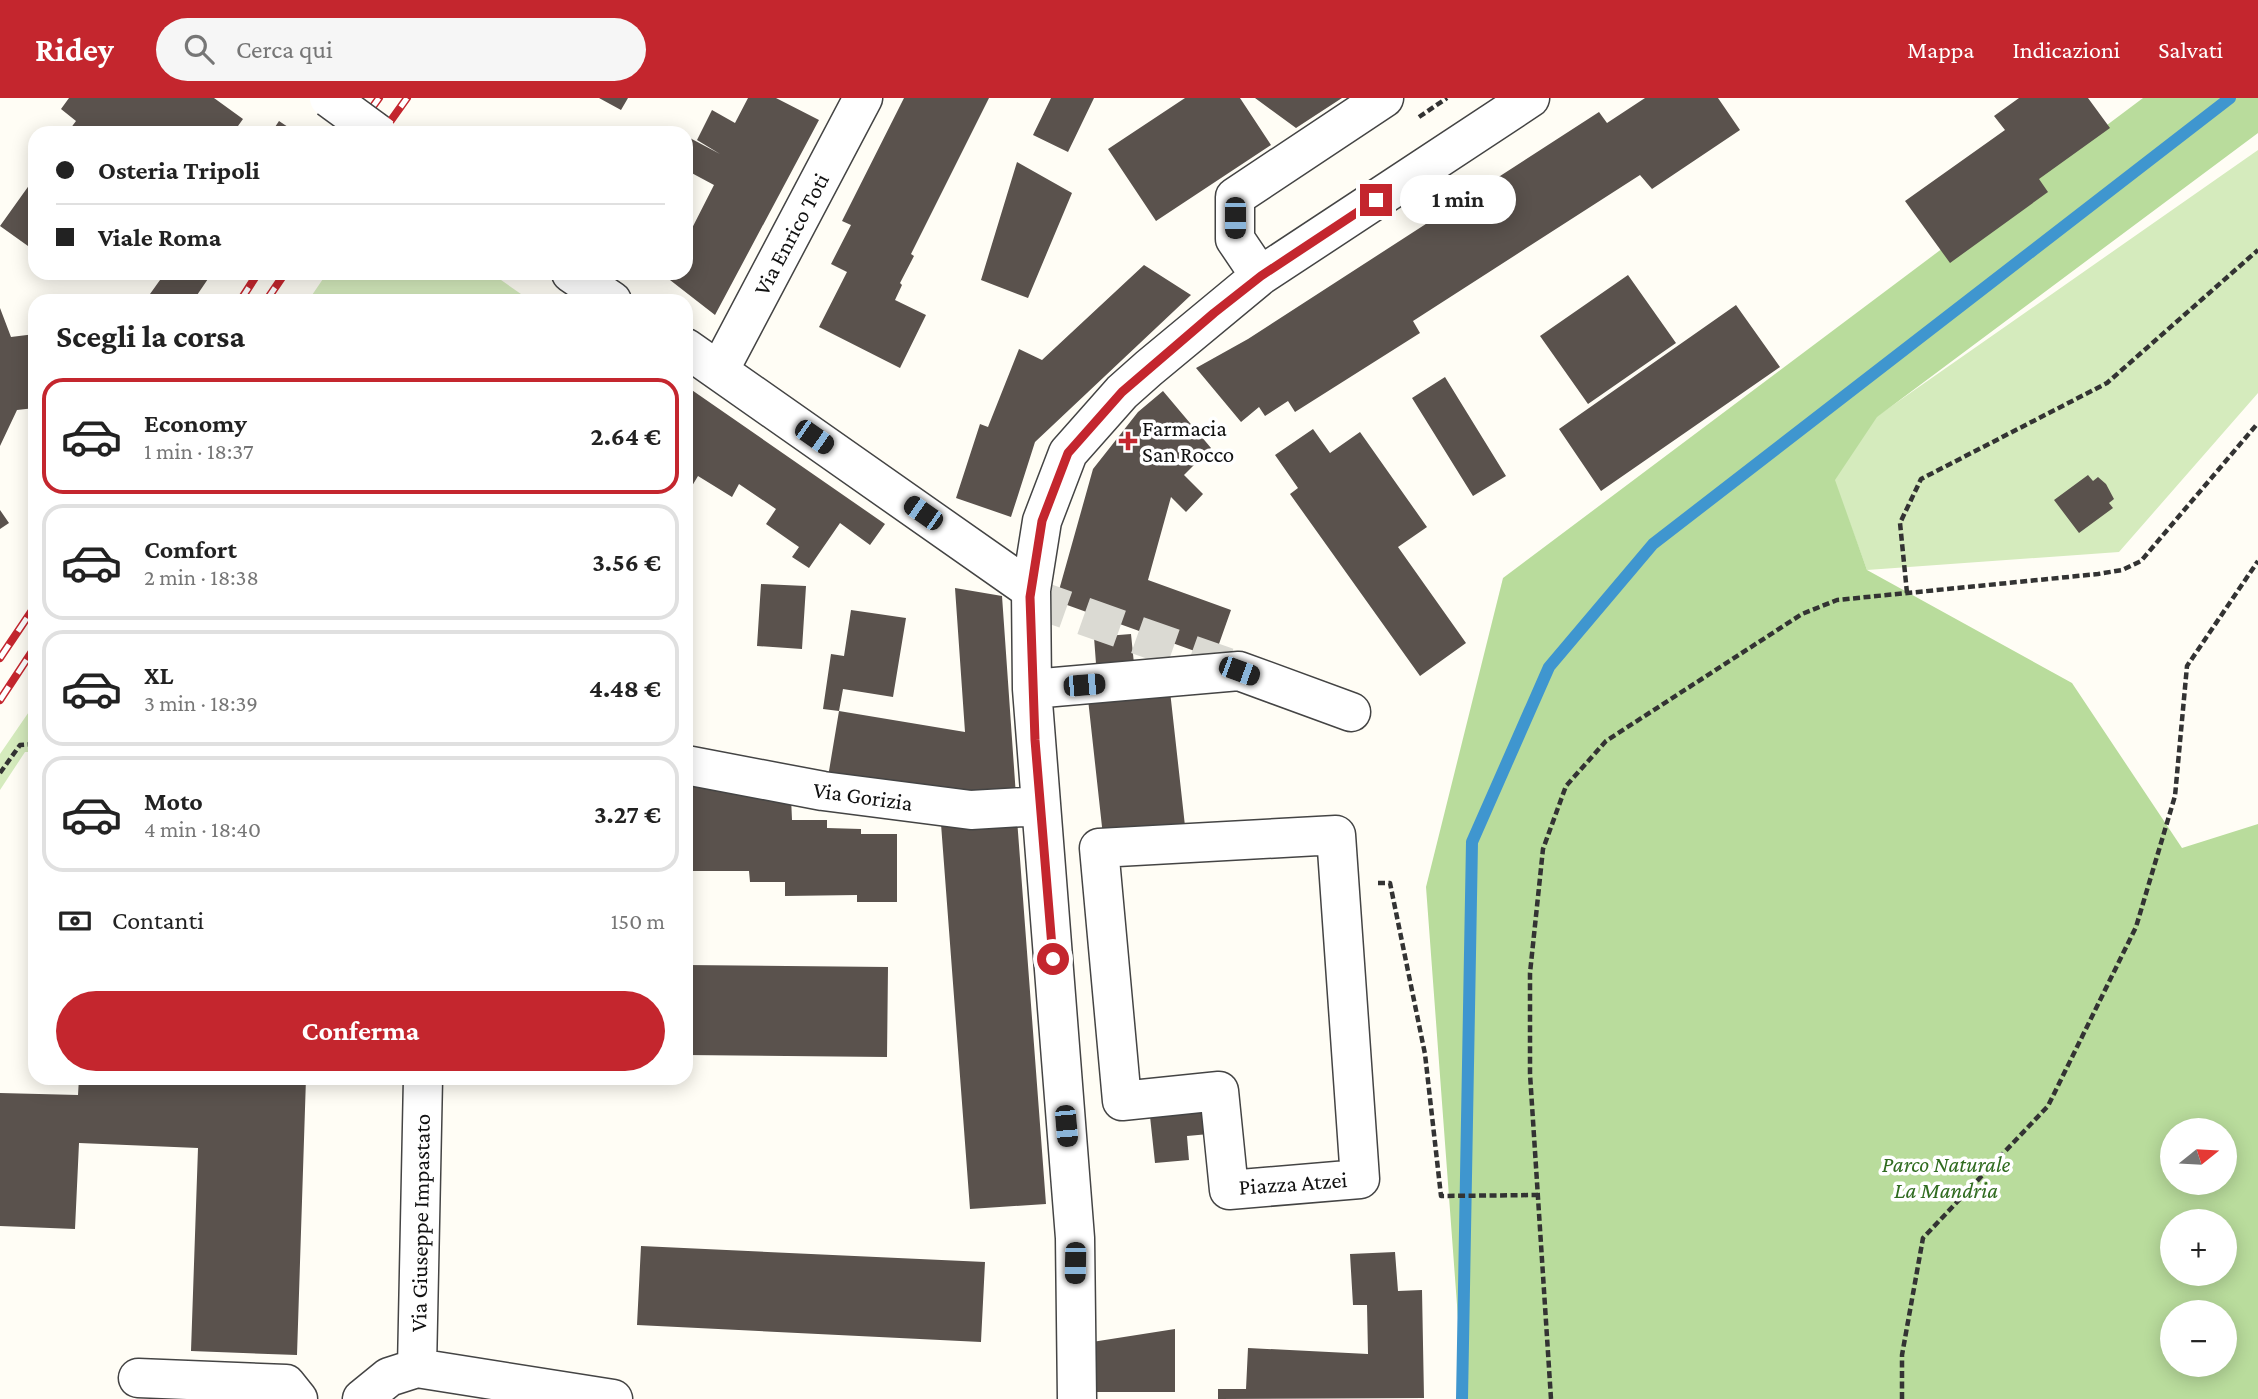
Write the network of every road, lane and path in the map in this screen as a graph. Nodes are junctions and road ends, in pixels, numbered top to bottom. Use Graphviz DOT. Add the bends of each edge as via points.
graph roads {
  1 [pos="329,98"];
  2 [pos="863,98"];
  3 [pos="1384,98"];
  4 [pos="1530,98"];
  5 [pos="367,126"];
  6 [pos="2258,250"];
  7 [pos="1261,276"];
  8 [pos="581,280"];
  9 [pos="602,294"];
  10 [pos="693,352"];
  11 [pos="720,369"];
  12 [pos="2258,424"];
  13 [pos="2258,561"];
  14 [pos="1031,590"];
  15 [pos="1907,593"];
  16 [pos="1032,689"];
  17 [pos="1351,712"];
  18 [pos="28,744"];
  19 [pos="693,766"];
  20 [pos="0,774"];
  21 [pos="1041,806"];
  22 [pos="1339,882"];
  23 [pos="423,1085"];
  24 [pos="1538,1195"];
  25 [pos="417,1368"];
  26 [pos="138,1378"];
  27 [pos="299,1399"];
  28 [pos="362,1399"];
  29 [pos="613,1399"];
  30 [pos="1077,1399"];
  31 [pos="1551,1399"];
  32 [pos="1902,1399"];
  1 -- 5 [label="street, bridge"];
  2 -- 11 [label="street, Via Enrico Toti"];
  3 -- 7 [label="street" via="1235,197 1235,239"];
  4 -- 7 [label="street"];
  6 -- 15 [label="path" via="2106,383 1921,479 1900,523"];
  7 -- 14 [label="street" via="1122,392 1068,453 1042,521"];
  8 -- 9 [label="street"];
  10 -- 11 [label="street"];
  11 -- 14 [label="street"];
  12 -- 15 [label="path" via="2141,561 2098,574"];
  13 -- 32 [label="path" via="2187,666 2175,796 2136,927 2060,1082 2048,1105 1923,1238 1902,1355"];
  14 -- 16 [label="street"];
  15 -- 24 [label="path" via="1837,600 1802,614 1605,741 1566,786 1543,849 1530,973 1530,1074"];
  16 -- 17 [label="street" via="1239,671"];
  16 -- 21 [label="street"];
  18 -- 20 [label="path" via="20,745"];
  19 -- 21 [label="street, Via Gorizia" via="823,791 971,810"];
  21 -- 30 [label="street" via="1076,1238"];
  22 -- 22 [label="street, Piazza Atzei" via="1336,835 1100,848 1122,1101 1219,1091 1229,1190 1360,1179"];
  22 -- 24 [label="path" via="1390,883 1425,1054 1441,1196"];
  23 -- 25 [label="street, Via Giuseppe Impastato"];
  24 -- 31 [label="path"];
  25 -- 28 [label="street" via="389,1377"];
  25 -- 29 [label="street"];
  26 -- 27 [label="street" via="286,1384"];
}
